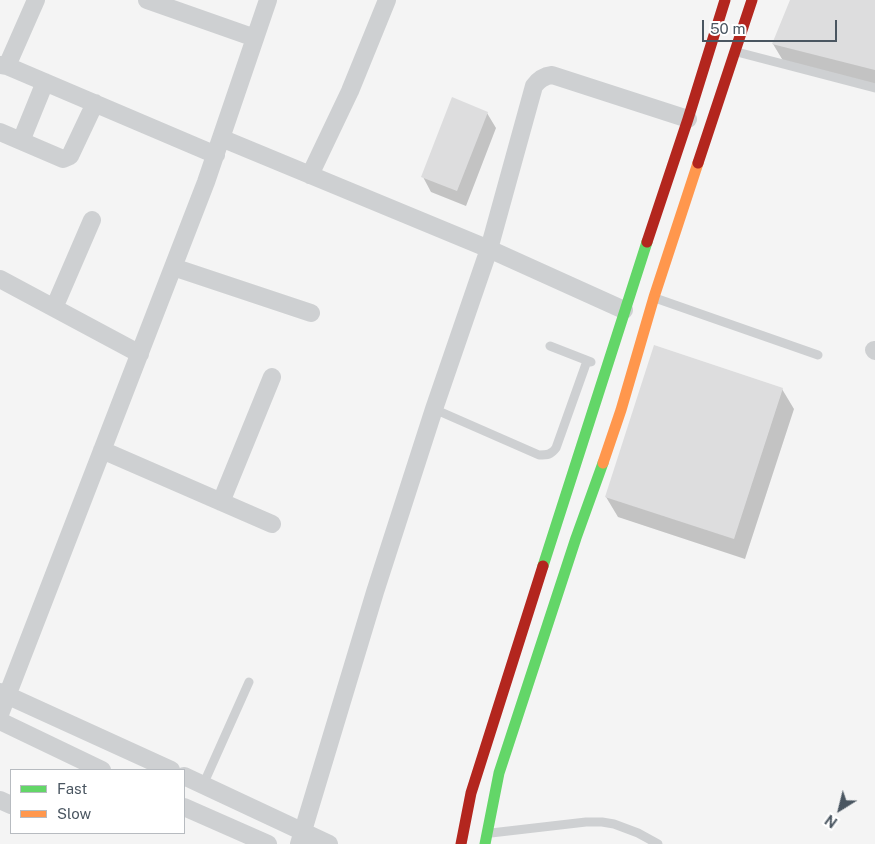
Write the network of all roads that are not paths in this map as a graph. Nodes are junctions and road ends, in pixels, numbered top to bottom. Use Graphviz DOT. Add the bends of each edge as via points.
graph roads {
  1 [pos="35,0"];
  2 [pos="147,0"];
  3 [pos="268,0"];
  4 [pos="387,0"];
  5 [pos="724,0"];
  6 [pos="752,0"];
  7 [pos="255,38"];
  8 [pos="735,51"];
  9 [pos="4,65"];
  10 [pos="45,82"];
  11 [pos="875,88"];
  12 [pos="95,103"];
  13 [pos="688,119"];
  14 [pos="0,132"];
  15 [pos="21,141"];
  16 [pos="218,146"];
  17 [pos="310,175"];
  18 [pos="92,220"];
  19 [pos="489,249"];
  20 [pos="173,267"];
  21 [pos="0,279"];
  22 [pos="654,297"];
  23 [pos="54,308"];
  24 [pos="624,310"];
  25 [pos="311,313"];
  26 [pos="550,346"];
  27 [pos="140,354"];
  28 [pos="818,355"];
  29 [pos="587,361"];
  30 [pos="606,368"];
  31 [pos="272,377"];
  32 [pos="434,409"];
  33 [pos="102,450"];
  34 [pos="221,502"];
  35 [pos="272,524"];
  36 [pos="249,682"];
  37 [pos="4,694"];
  38 [pos="0,714"];
  39 [pos="0,721"];
  40 [pos="74,764"];
  41 [pos="97,769"];
  42 [pos="169,769"];
  43 [pos="185,776"];
  44 [pos="203,785"];
  45 [pos="185,807"];
  46 [pos="301,838"];
  47 [pos="486,838"];
  48 [pos="268,844"];
  49 [pos="329,844"];
  50 [pos="461,844"];
  51 [pos="658,844"];
  1 -- 9 [label="street"];
  2 -- 7 [label="street"];
  3 -- 7 [label="street"];
  4 -- 17 [label="street" via="350,91"];
  5 -- 13 [label="main road"];
  6 -- 8 [label="main road"];
  7 -- 16 [label="street"];
  8 -- 11 [label="lane"];
  8 -- 22 [label="main road"];
  9 -- 10 [label="street"];
  10 -- 12 [label="street"];
  10 -- 15 [label="street"];
  12 -- 15 [label="street" via="70,156 63,159"];
  12 -- 16 [label="street"];
  13 -- 19 [label="street" via="552,75 539,80 534,86"];
  13 -- 24 [label="main road"];
  14 -- 15 [label="street"];
  16 -- 17 [label="street"];
  16 -- 20 [label="street"];
  17 -- 19 [label="street"];
  18 -- 23 [label="street"];
  19 -- 24 [label="street"];
  19 -- 32 [label="street"];
  20 -- 25 [label="street"];
  20 -- 27 [label="street"];
  21 -- 23 [label="street"];
  22 -- 28 [label="lane"];
  22 -- 47 [label="main road" via="621,410 499,773"];
  23 -- 27 [label="street"];
  24 -- 30 [label="main road"];
  26 -- 29 [label="lane"];
  27 -- 33 [label="street"];
  29 -- 30 [label="lane"];
  29 -- 32 [label="lane" via="556,448 547,455 539,455"];
  30 -- 50 [label="main road" via="471,794"];
  31 -- 34 [label="street"];
  32 -- 46 [label="street"];
  33 -- 34 [label="street"];
  33 -- 37 [label="street"];
  34 -- 35 [label="street"];
  36 -- 44 [label="lane"];
  37 -- 38 [label="street"];
  37 -- 42 [label="street"];
  39 -- 40 [label="street"];
  40 -- 41 [label="street"];
  43 -- 44 [label="street"];
  44 -- 46 [label="street"];
  45 -- 48 [label="street"];
  46 -- 49 [label="street"];
  47 -- 51 [label="lane" via="602,822 638,833"];
}
